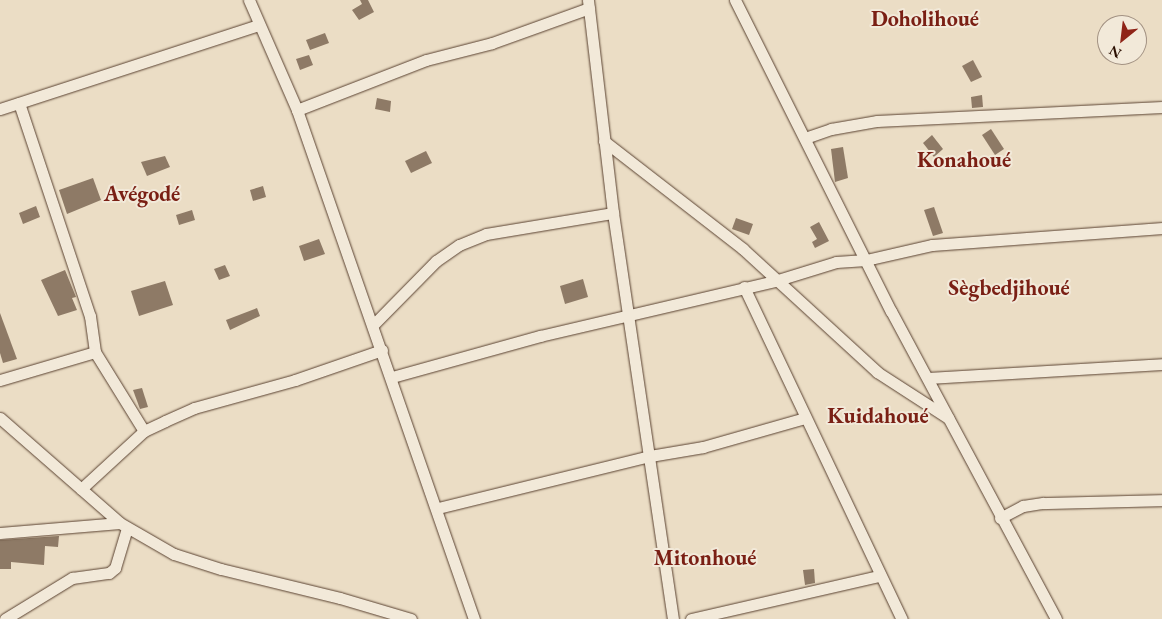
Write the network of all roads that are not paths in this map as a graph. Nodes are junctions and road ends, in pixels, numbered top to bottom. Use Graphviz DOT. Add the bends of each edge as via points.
graph roads {
  1 [pos="249,0"];
  2 [pos="735,0"];
  3 [pos="588,4"];
  4 [pos="258,25"];
  5 [pos="19,103"];
  6 [pos="1162,107"];
  7 [pos="0,109"];
  8 [pos="297,110"];
  9 [pos="804,138"];
  10 [pos="604,141"];
  11 [pos="613,214"];
  12 [pos="1162,228"];
  13 [pos="866,260"];
  14 [pos="778,280"];
  15 [pos="744,287"];
  16 [pos="630,316"];
  17 [pos="373,325"];
  18 [pos="382,350"];
  19 [pos="95,352"];
  20 [pos="1162,364"];
  21 [pos="392,377"];
  22 [pos="928,378"];
  23 [pos="0,380"];
  24 [pos="0,418"];
  25 [pos="805,418"];
  26 [pos="948,418"];
  27 [pos="144,431"];
  28 [pos="650,456"];
  29 [pos="81,488"];
  30 [pos="1162,500"];
  31 [pos="438,508"];
  32 [pos="1000,518"];
  33 [pos="124,526"];
  34 [pos="0,533"];
  35 [pos="879,576"];
  36 [pos="5,619"];
  37 [pos="411,619"];
  38 [pos="474,619"];
  39 [pos="673,619"];
  40 [pos="691,619"];
  41 [pos="902,619"];
  42 [pos="1056,619"];
  1 -- 4 [label="street"];
  2 -- 9 [label="street"];
  3 -- 8 [label="street" via="492,43 426,60"];
  3 -- 10 [label="street"];
  4 -- 5 [label="street"];
  4 -- 8 [label="street"];
  5 -- 7 [label="street"];
  5 -- 19 [label="street" via="90,316"];
  6 -- 9 [label="street" via="878,121 831,129"];
  8 -- 17 [label="street"];
  9 -- 13 [label="street"];
  10 -- 11 [label="street"];
  10 -- 14 [label="street" via="686,203"];
  11 -- 16 [label="street"];
  11 -- 17 [label="street" via="486,234 459,245 436,261"];
  12 -- 13 [label="street" via="932,245"];
  13 -- 14 [label="street" via="836,262"];
  13 -- 22 [label="street"];
  14 -- 15 [label="street"];
  14 -- 26 [label="street" via="876,372"];
  15 -- 16 [label="street"];
  15 -- 25 [label="street"];
  16 -- 21 [label="street" via="540,336"];
  16 -- 28 [label="street"];
  17 -- 18 [label="street"];
  18 -- 21 [label="street"];
  18 -- 27 [label="street" via="295,380 194,408"];
  19 -- 23 [label="street"];
  19 -- 27 [label="street"];
  20 -- 22 [label="street"];
  21 -- 31 [label="street"];
  22 -- 26 [label="street"];
  24 -- 29 [label="street"];
  25 -- 28 [label="street" via="702,447"];
  25 -- 35 [label="street"];
  26 -- 32 [label="street"];
  27 -- 29 [label="street"];
  28 -- 31 [label="street"];
  28 -- 39 [label="street"];
  29 -- 33 [label="street"];
  30 -- 32 [label="street" via="1043,503 1024,506"];
  31 -- 38 [label="street"];
  32 -- 42 [label="street"];
  33 -- 34 [label="street"];
  33 -- 36 [label="street" via="117,562 109,573 72,578"];
  33 -- 37 [label="street" via="174,554 204,565"];
  35 -- 40 [label="street"];
  35 -- 41 [label="street"];
}
